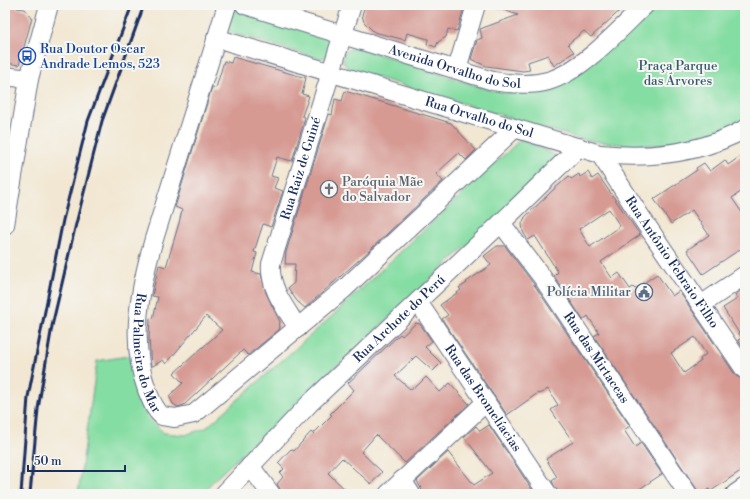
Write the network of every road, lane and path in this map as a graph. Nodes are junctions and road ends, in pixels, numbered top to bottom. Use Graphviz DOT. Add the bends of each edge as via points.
graph roads {
  1 [pos="227,5"];
  2 [pos="245,5"];
  3 [pos="352,5"];
  4 [pos="476,5"];
  5 [pos="645,5"];
  6 [pos="43,8"];
  7 [pos="343,34"];
  8 [pos="216,38"];
  9 [pos="457,69"];
  10 [pos="331,72"];
  11 [pos="5,76"];
  12 [pos="28,79"];
  13 [pos="514,129"];
  14 [pos="745,129"];
  15 [pos="579,147"];
  16 [pos="600,154"];
  17 [pos="502,223"];
  18 [pos="5,225"];
  19 [pos="745,275"];
  20 [pos="418,302"];
  21 [pos="701,305"];
  22 [pos="298,328"];
  23 [pos="745,370"];
  24 [pos="486,402"];
  25 [pos="250,466"];
  26 [pos="407,487"];
  27 [pos="745,487"];
  28 [pos="224,494"];
  29 [pos="271,494"];
  30 [pos="388,494"];
  31 [pos="548,494"];
  32 [pos="688,494"];
  33 [pos="735,494"];
  1 -- 8 [label="street, Rua Palmeira do Mar"];
  2 -- 7 [label="street, Avenida Orvalho do Sol"];
  3 -- 7 [label="street, Rua Raiz de Guiné"];
  4 -- 9 [label="street"];
  5 -- 9 [label="street, Avenida Orvalho do Sol" via="587,58 567,73 548,81 511,84"];
  6 -- 12 [label="street"];
  7 -- 9 [label="street, Avenida Orvalho do Sol"];
  7 -- 10 [label="street, Rua Raiz de Guiné"];
  8 -- 10 [label="street, Rua Orvalho do Sol"];
  8 -- 22 [label="street, Rua Palmeira do Mar" via="148,261 137,336 143,379 152,403 162,416 169,418 194,414"];
  10 -- 13 [label="street, Rua Orvalho do Sol"];
  10 -- 22 [label="street, Rua Raiz de Guiné" via="271,264 276,290"];
  11 -- 12 [label="street"];
  12 -- 18 [label="street"];
  13 -- 15 [label="street, Rua Orvalho do Sol"];
  13 -- 22 [label="street, Rua Palmeira do Mar" via="344,289"];
  14 -- 16 [label="street, Rua Orvalho do Sol" via="710,144 681,152 631,157"];
  15 -- 16 [label="street, Rua Orvalho do Sol"];
  15 -- 17 [label="street, Rua Archote do Perú"];
  16 -- 21 [label="street, Rua Antônio Febraio Filho"];
  17 -- 20 [label="street, Rua Archote do Perú"];
  17 -- 32 [label="street, Rua das Mirtaceas" via="542,277"];
  19 -- 21 [label="street"];
  20 -- 24 [label="street, Rua das Bromelíacias"];
  20 -- 25 [label="street, Rua Archote do Perú" via="310,403"];
  21 -- 23 [label="street, Rua Antônio Febraio Filho"];
  24 -- 26 [label="street"];
  24 -- 31 [label="street, Rua das Bromelíacias"];
  25 -- 28 [label="street, Rua Archote do Perú"];
  25 -- 29 [label="street"];
  26 -- 30 [label="street"];
  27 -- 33 [label="street"];
}
